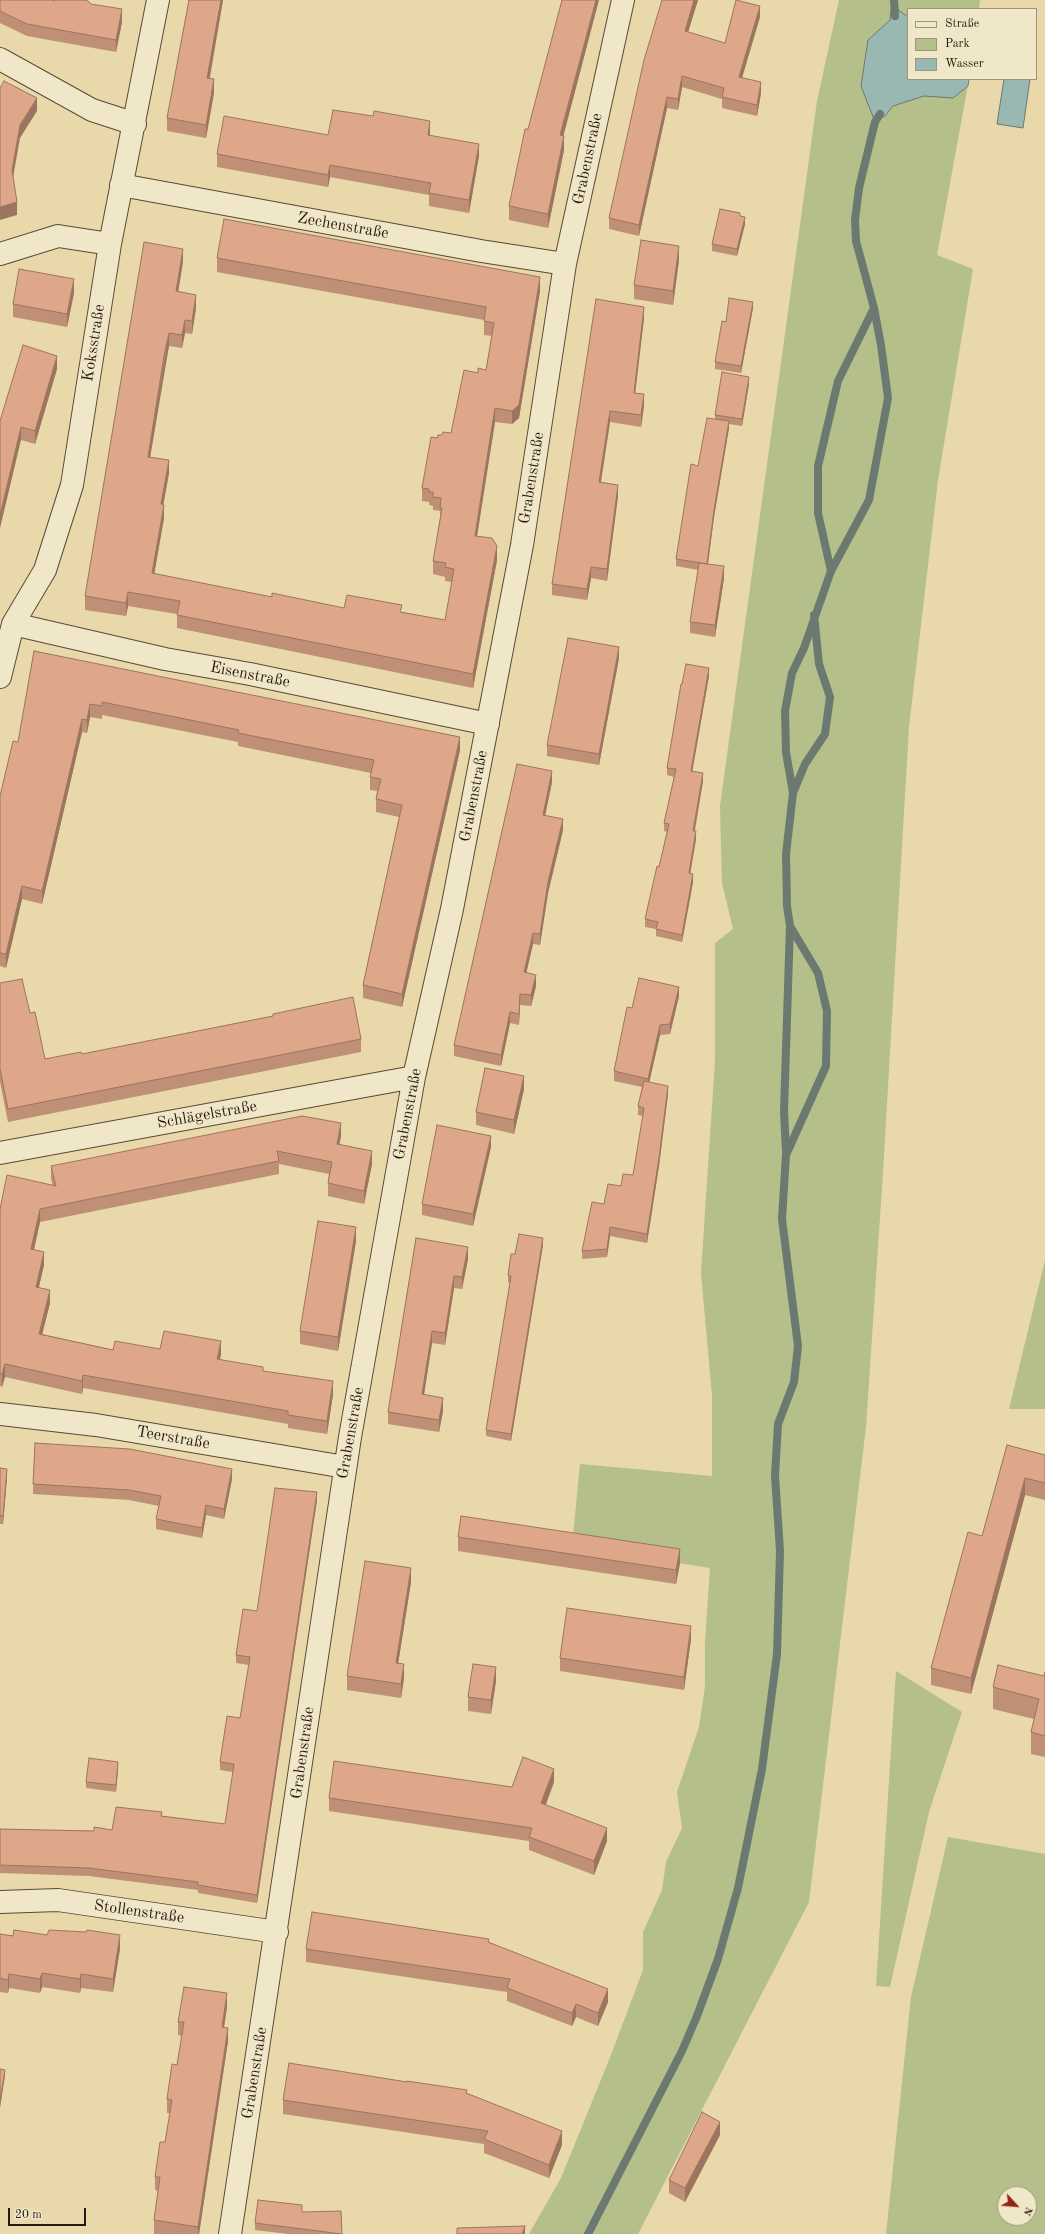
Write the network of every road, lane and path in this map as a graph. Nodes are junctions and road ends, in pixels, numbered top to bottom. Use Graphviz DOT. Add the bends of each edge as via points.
graph roads {
  1 [pos="158,0"];
  2 [pos="623,0"];
  3 [pos="0,59"];
  4 [pos="135,124"];
  5 [pos="121,185"];
  6 [pos="110,244"];
  7 [pos="0,254"];
  8 [pos="565,264"];
  9 [pos="13,624"];
  10 [pos="0,677"];
  11 [pos="488,724"];
  12 [pos="414,1077"];
  13 [pos="0,1153"];
  14 [pos="0,1414"];
  15 [pos="345,1466"];
  16 [pos="0,1902"];
  17 [pos="277,1932"];
  18 [pos="230,2234"];
  1 -- 4 [label="street, Koksstraße"];
  2 -- 8 [label="street, Grabenstraße"];
  3 -- 4 [label="street" via="92,110"];
  4 -- 5 [label="street, Koksstraße"];
  5 -- 6 [label="street, Koksstraße"];
  5 -- 8 [label="street, Zechenstraße"];
  6 -- 7 [label="street" via="58,236"];
  6 -- 9 [label="street, Koksstraße" via="72,485 44,570"];
  8 -- 11 [label="street, Grabenstraße" via="522,545"];
  9 -- 10 [label="street, Koksstraße"];
  9 -- 11 [label="street, Eisenstraße" via="165,659 250,674"];
  11 -- 12 [label="street, Grabenstraße" via="452,909"];
  12 -- 13 [label="street, Schlägelstraße"];
  12 -- 15 [label="street, Grabenstraße"];
  14 -- 15 [label="street, Teerstraße" via="96,1425"];
  15 -- 17 [label="street, Grabenstraße"];
  16 -- 17 [label="street, Stollenstraße" via="58,1900"];
  17 -- 18 [label="street, Grabenstraße"];
}
